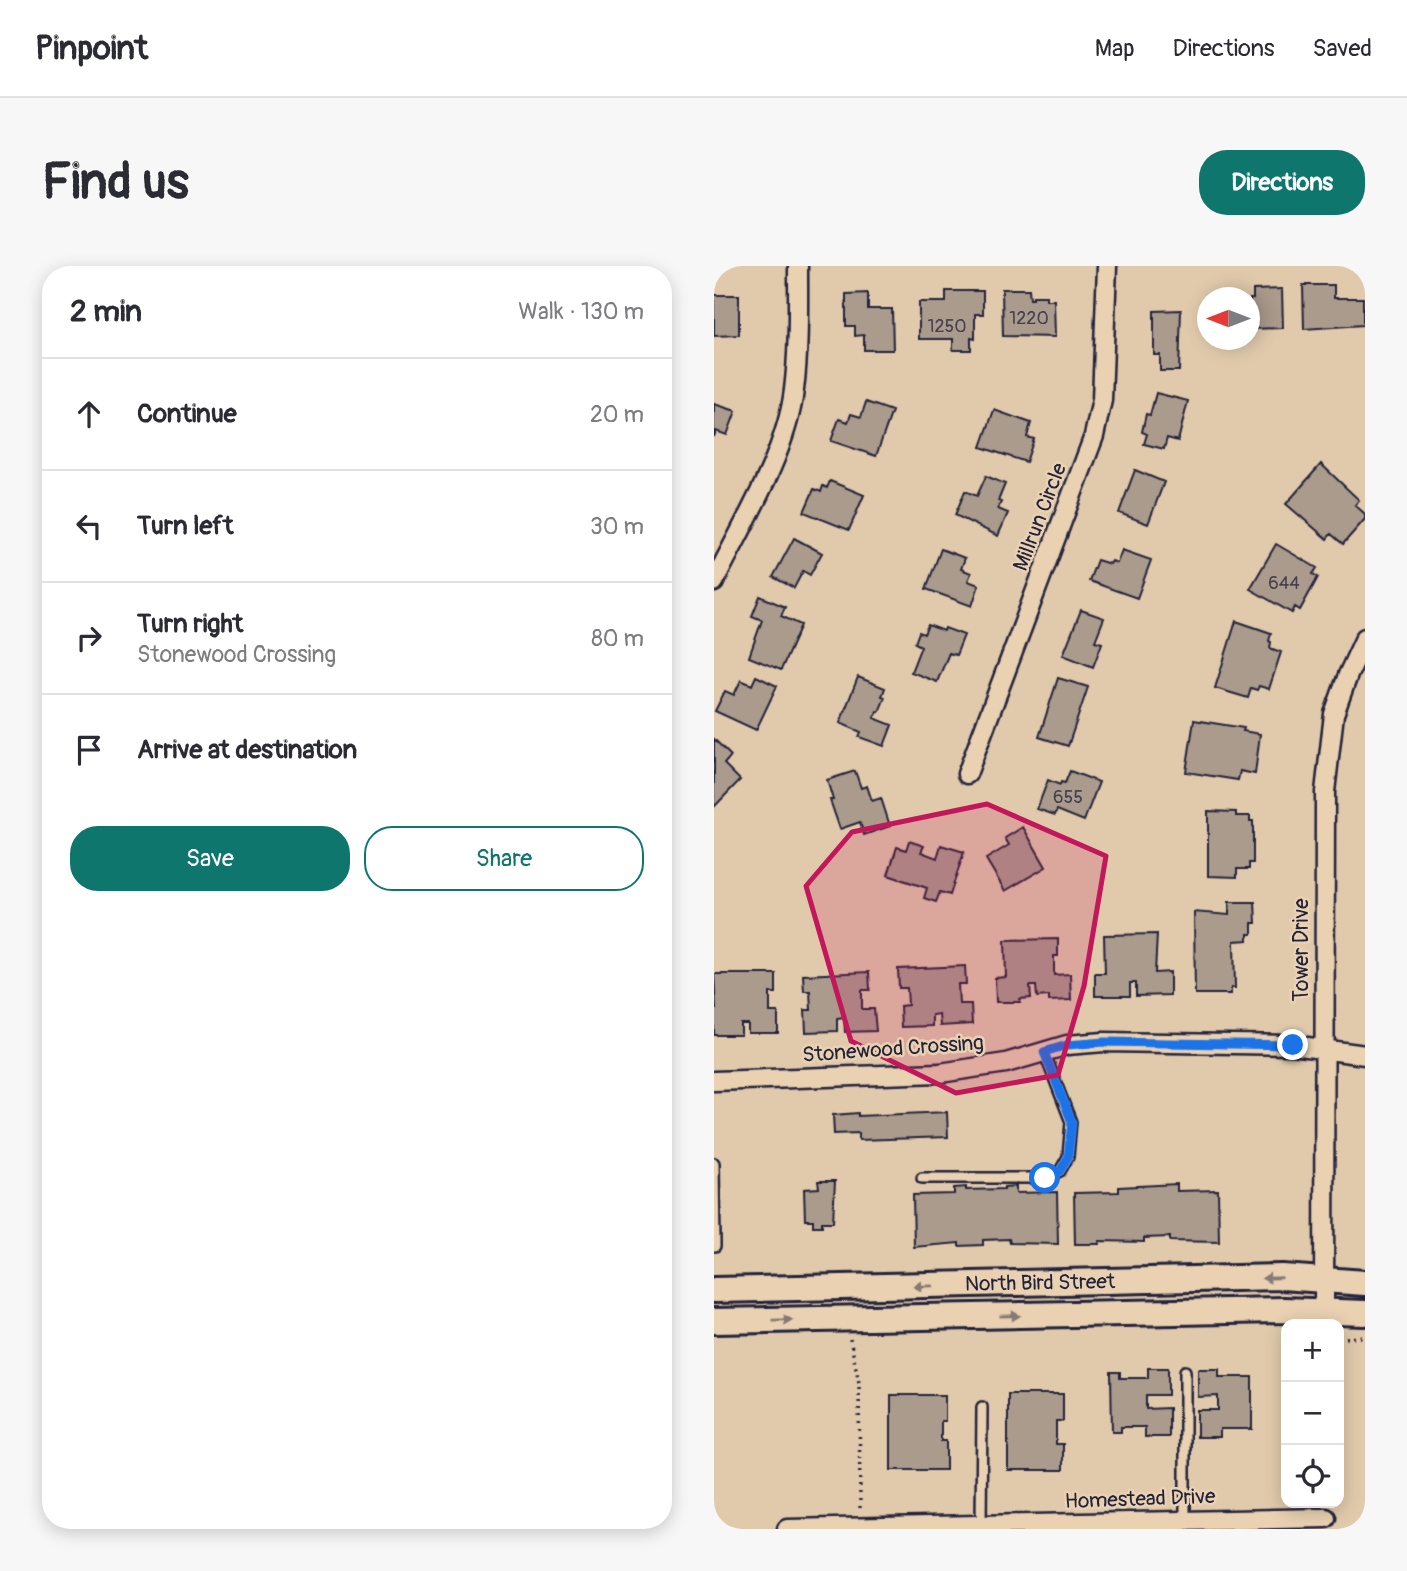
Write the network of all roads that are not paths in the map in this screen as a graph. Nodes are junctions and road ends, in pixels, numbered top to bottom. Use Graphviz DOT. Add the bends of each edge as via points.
graph roads {
  1 [pos="798,266"];
  2 [pos="1107,266"];
  3 [pos="714,582"];
  4 [pos="1365,638"];
  5 [pos="967,774"];
  6 [pos="1324,1049"];
  7 [pos="1044,1052"];
  8 [pos="1365,1055"];
  9 [pos="714,1080"];
  10 [pos="714,1163"];
  11 [pos="922,1178"];
  12 [pos="715,1246"];
  13 [pos="1325,1280"];
  14 [pos="1365,1283"];
  15 [pos="714,1290"];
  16 [pos="1365,1313"];
  17 [pos="1324,1318"];
  18 [pos="714,1321"];
  19 [pos="1185,1371"];
  20 [pos="982,1407"];
  21 [pos="1325,1517"];
  22 [pos="1185,1520"];
  23 [pos="981,1526"];
  24 [pos="860,1528"];
  25 [pos="1005,1528"];
  26 [pos="787,1529"];
  1 -- 3 [label="street" via="794,391 788,416 766,479"];
  2 -- 5 [label="street, Millrun Circle" via="1102,400 1094,436"];
  4 -- 6 [label="street, Tower Drive" via="1334,714 1328,752"];
  6 -- 7 [label="street, Stonewood Crossing" via="1104,1042"];
  6 -- 8 [label="street, Stonewood Crossing"];
  6 -- 13 [label="street, Tower Drive"];
  7 -- 9 [label="street, Stonewood Crossing" via="940,1073"];
  7 -- 11 [label="lane" via="1072,1122 1068,1157 1060,1171 1045,1178"];
  10 -- 12 [label="lane"];
  13 -- 14 [label="street, North Bird Street"];
  13 -- 15 [label="street, North Bird Street, one-way" via="1282,1277"];
  13 -- 17 [label="street, Tower Drive"];
  16 -- 17 [label="street, North Bird Street"];
  18 -- 17 [label="street, North Bird Street, one-way" via="1283,1310"];
  19 -- 22 [label="lane"];
  20 -- 23 [label="lane"];
  21 -- 22 [label="street, Homestead Drive"];
  22 -- 25 [label="street, Homestead Drive"];
  23 -- 24 [label="street, Homestead Drive"];
  23 -- 25 [label="street, Homestead Drive"];
  24 -- 26 [label="street, Homestead Drive"];
}
